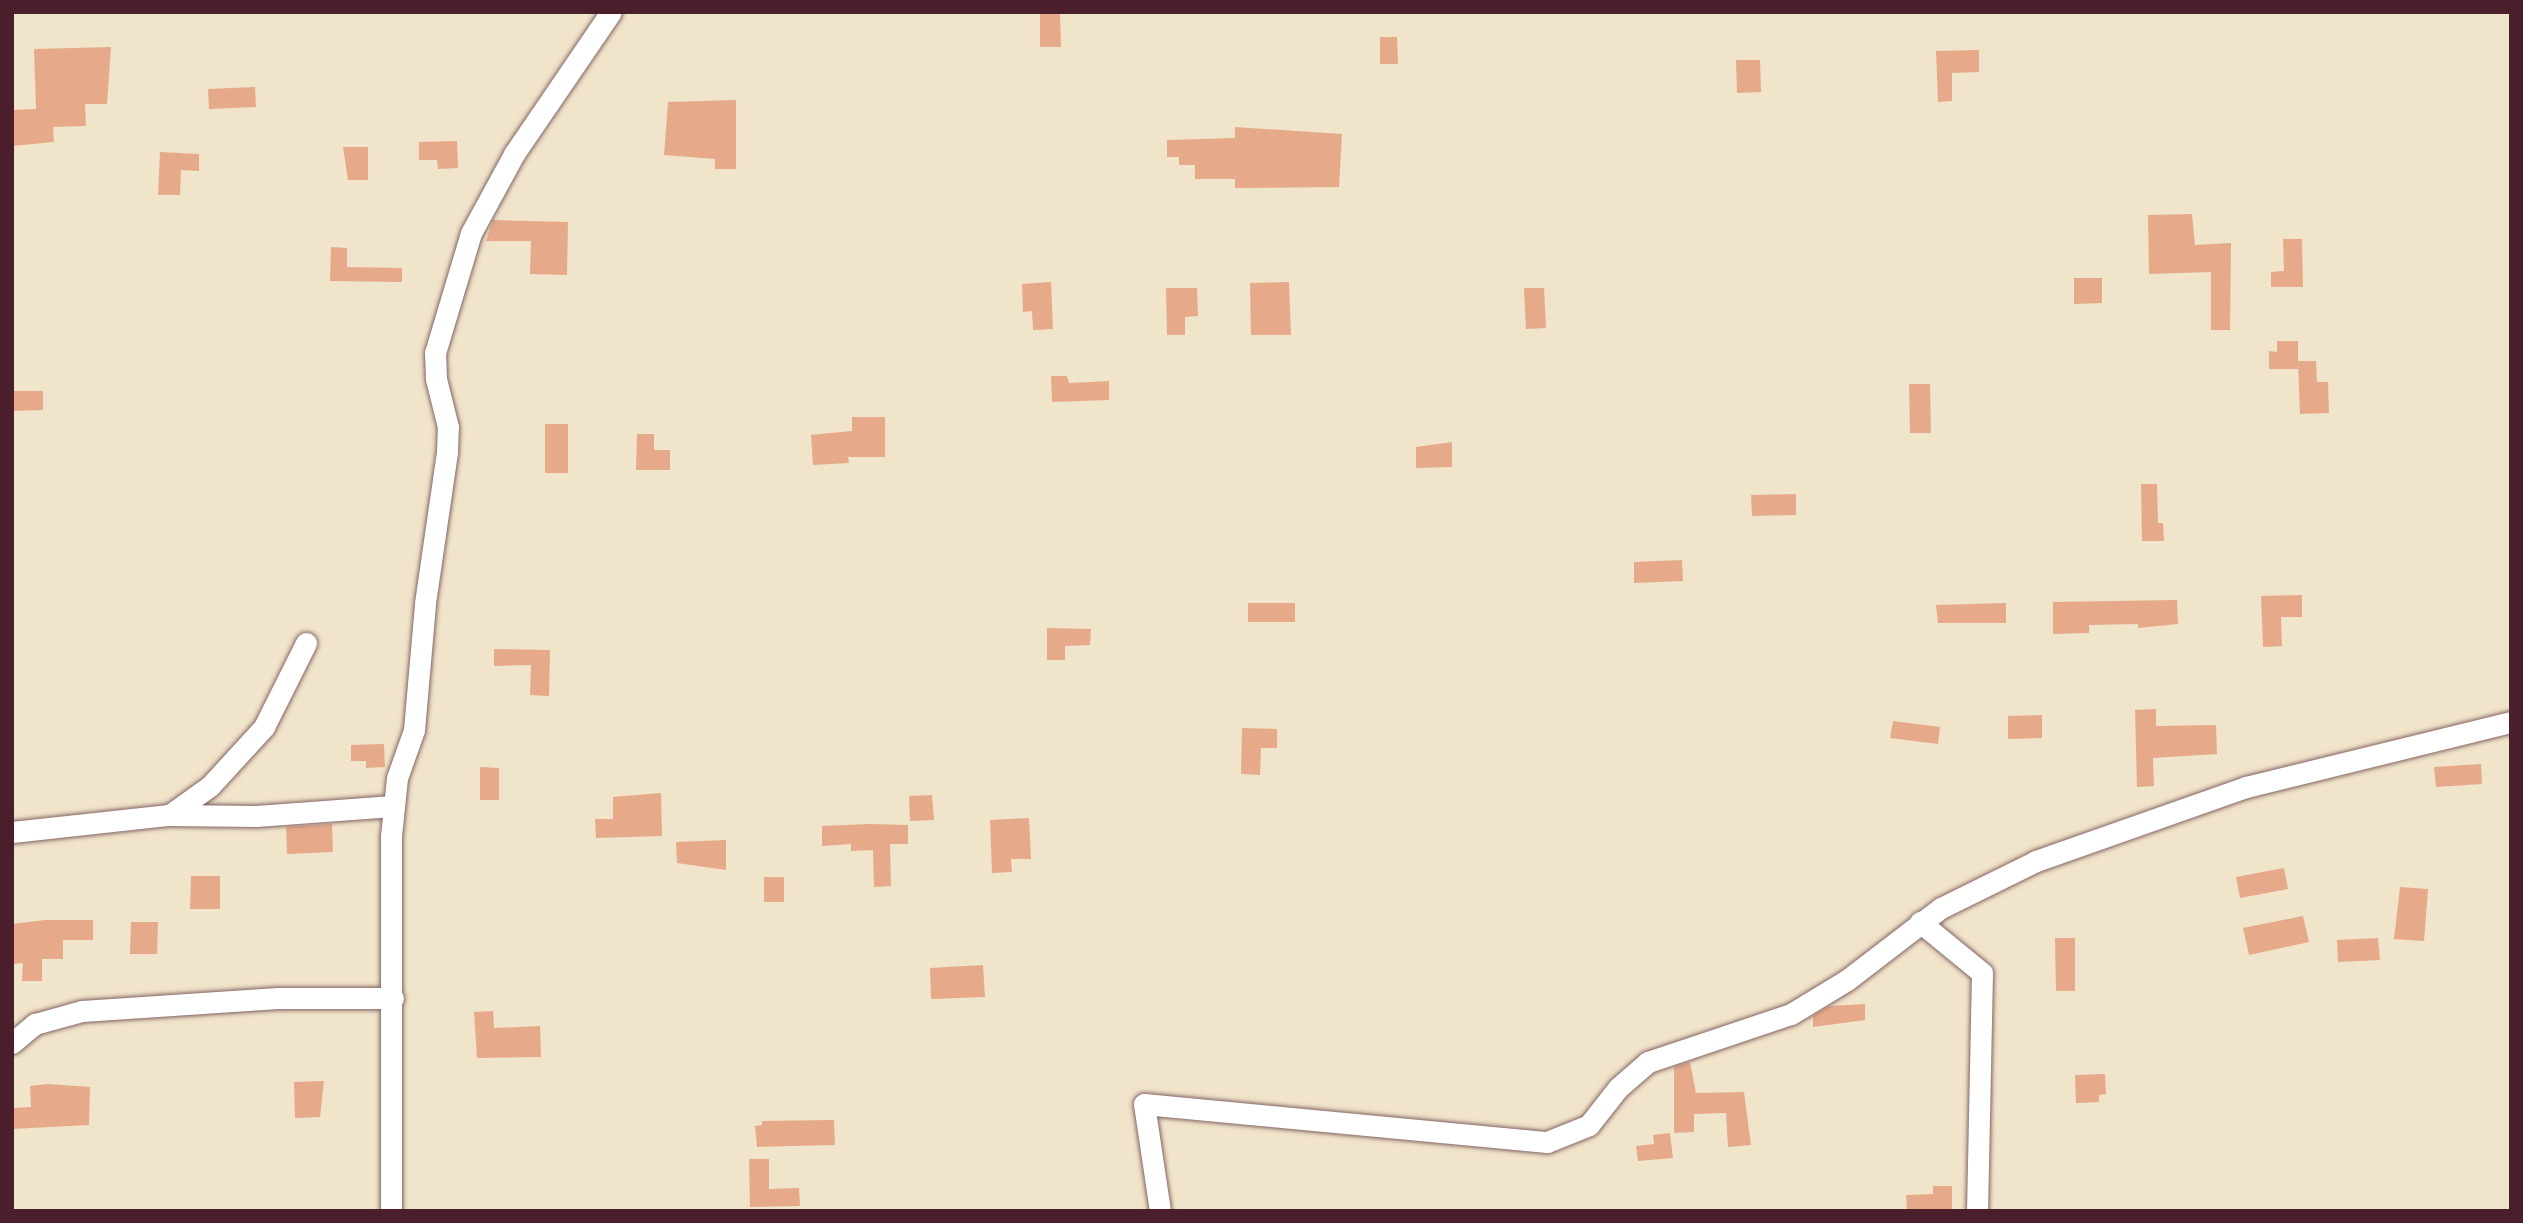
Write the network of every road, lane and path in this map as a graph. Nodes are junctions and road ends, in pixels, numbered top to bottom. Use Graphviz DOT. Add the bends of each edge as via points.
graph roads {
  1 [pos="611,12"];
  2 [pos="306,643"];
  3 [pos="2511,722"];
  4 [pos="393,806"];
  5 [pos="169,815"];
  6 [pos="12,832"];
  7 [pos="1920,922"];
  8 [pos="393,998"];
  9 [pos="12,1043"];
  10 [pos="391,1211"];
  11 [pos="1160,1211"];
  12 [pos="1978,1211"];
  1 -- 4 [label="street" via="514,154 471,233 440,330 436,379 448,427 447,452 425,603 414,730 397,778"];
  2 -- 5 [label="street" via="264,727 210,786"];
  3 -- 7 [label="street" via="2203,801 2036,861"];
  4 -- 5 [label="street" via="256,816"];
  4 -- 8 [label="street"];
  5 -- 6 [label="street"];
  7 -- 11 [label="street" via="1847,981 1791,1014 1648,1062 1618,1088 1589,1125 1547,1142 1144,1104"];
  7 -- 12 [label="street" via="1982,973"];
  8 -- 9 [label="street" via="278,998 82,1011 36,1024"];
  8 -- 10 [label="street"];
}
